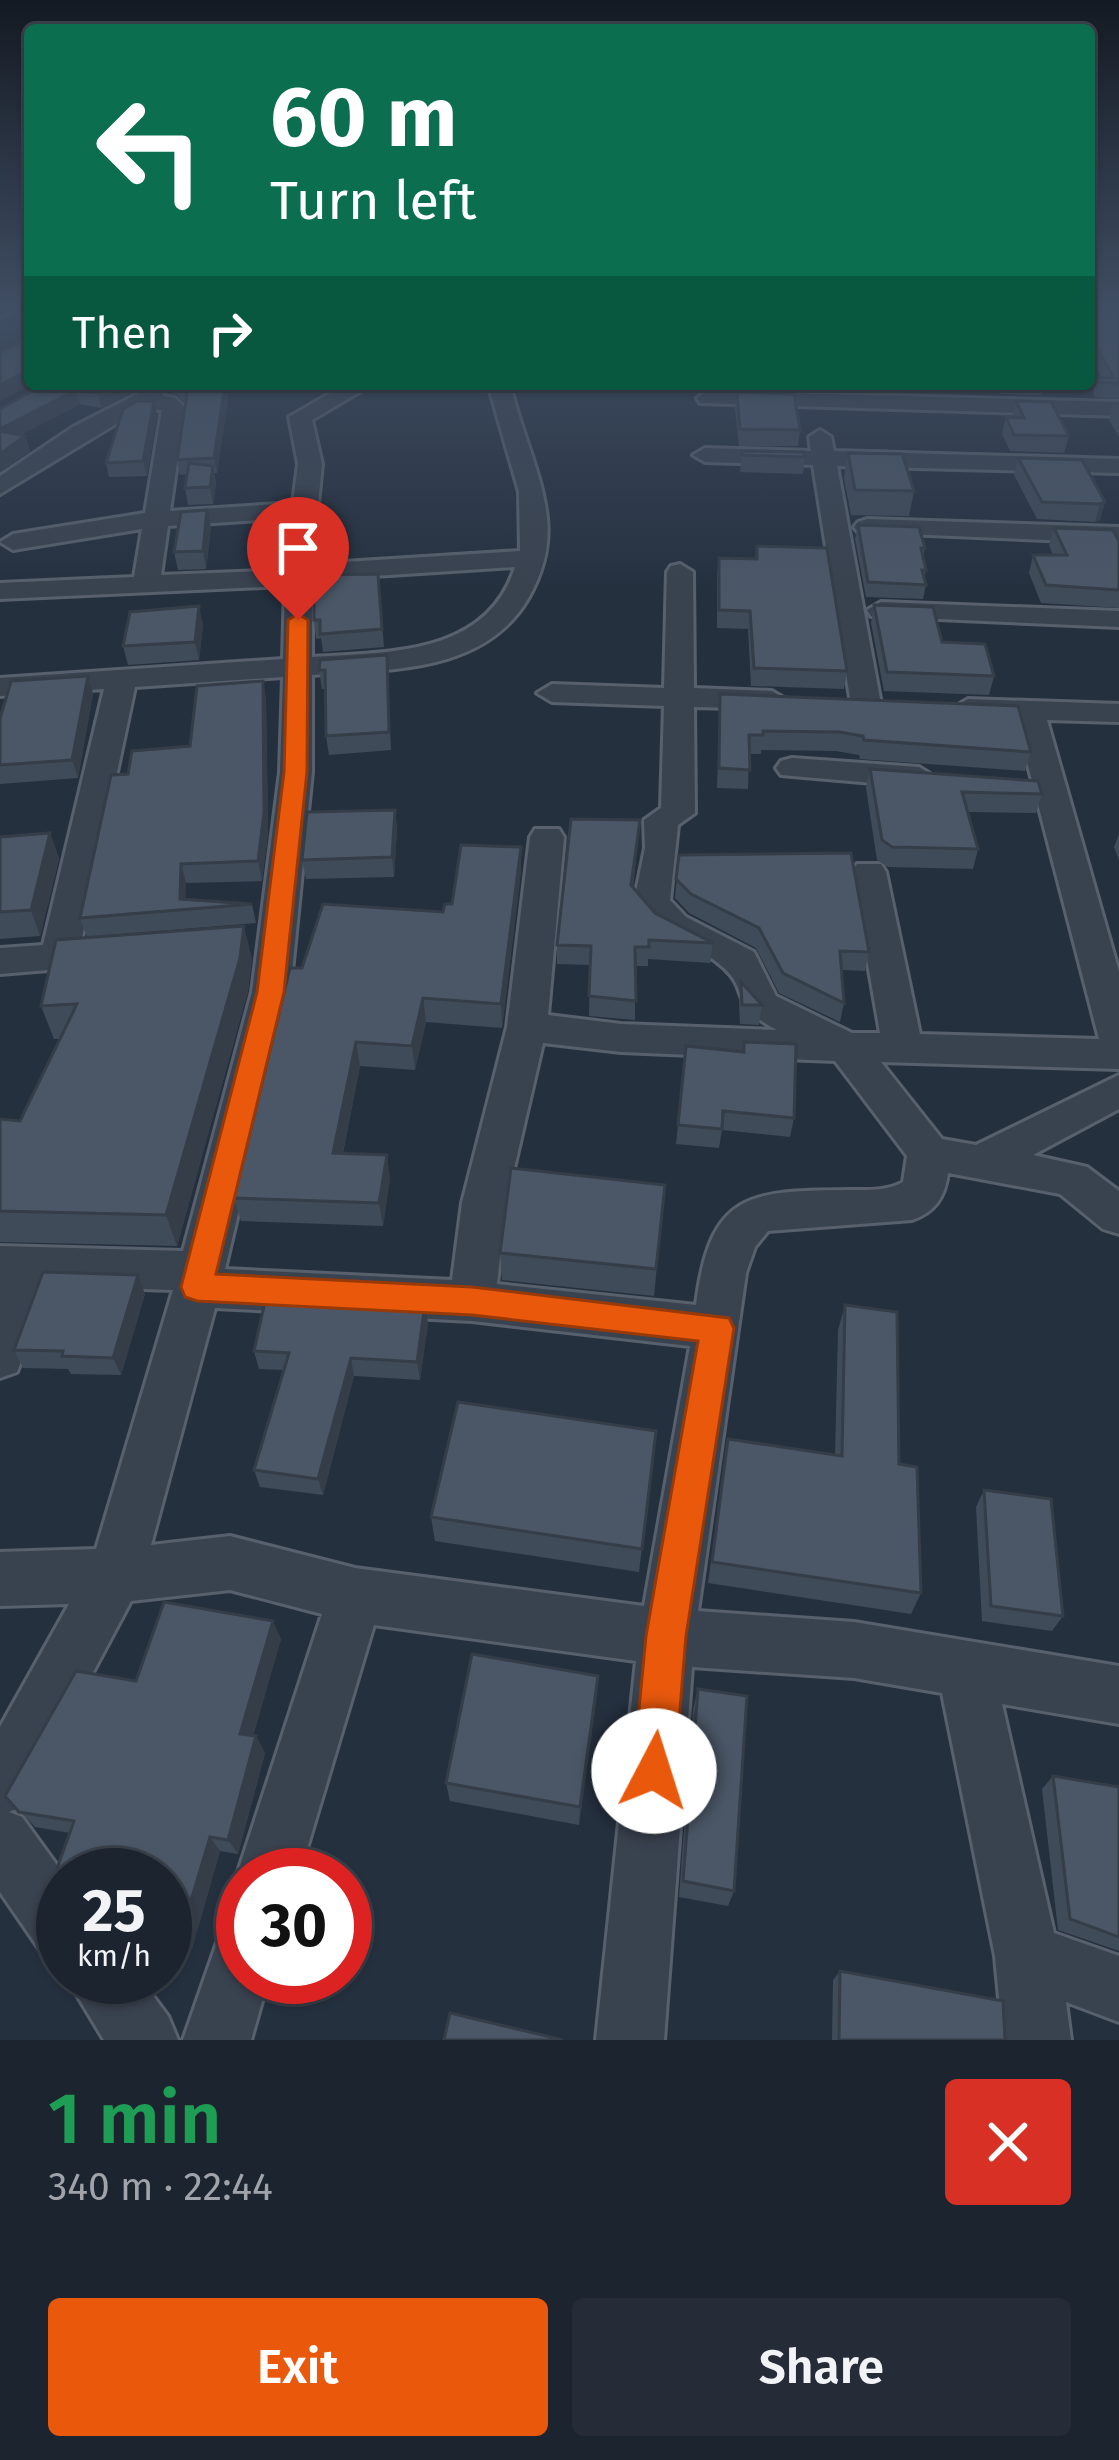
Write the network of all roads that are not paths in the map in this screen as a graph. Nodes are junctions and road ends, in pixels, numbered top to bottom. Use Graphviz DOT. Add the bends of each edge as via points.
graph roads {
  1 [pos="139,401"];
  2 [pos="330,401"];
  3 [pos="504,401"];
  4 [pos="814,401"];
  5 [pos="859,401"];
  6 [pos="1073,401"];
  7 [pos="134,404"];
  8 [pos="1119,409"];
  9 [pos="1096,443"];
  10 [pos="705,455"];
  11 [pos="824,458"];
  12 [pos="0,487"];
  13 [pos="1119,496"];
  14 [pos="304,510"];
  15 [pos="155,519"];
  16 [pos="835,526"];
  17 [pos="1119,535"];
  18 [pos="12,541"];
  19 [pos="534,558"];
  20 [pos="0,568"];
  21 [pos="680,572"];
  22 [pos="298,575"];
  23 [pos="137,584"];
  24 [pos="0,591"];
  25 [pos="852,609"];
  26 [pos="1119,619"];
  27 [pos="298,664"];
  28 [pos="122,677"];
  29 [pos="0,687"];
  30 [pos="552,693"];
  31 [pos="683,698"];
  32 [pos="801,701"];
  33 [pos="867,704"];
  34 [pos="936,706"];
  35 [pos="1029,710"];
  36 [pos="1119,713"];
  37 [pos="792,768"];
  38 [pos="942,779"];
  39 [pos="1007,784"];
  40 [pos="1050,787"];
  41 [pos="547,837"];
  42 [pos="869,872"];
  43 [pos="276,940"];
  44 [pos="233,944"];
  45 [pos="124,951"];
  46 [pos="59,956"];
  47 [pos="0,961"];
  48 [pos="527,1027"];
  49 [pos="1119,1041"];
  50 [pos="846,1047"];
  51 [pos="903,1049"];
  52 [pos="1119,1054"];
  53 [pos="1119,1090"];
  54 [pos="928,1153"];
  55 [pos="985,1160"];
  56 [pos="1119,1216"];
  57 [pos="17,1264"];
  58 [pos="199,1279"];
  59 [pos="472,1301"];
  60 [pos="717,1328"];
  61 [pos="0,1357"];
  62 [pos="115,1576"];
  63 [pos="0,1579"];
  64 [pos="355,1595"];
  65 [pos="666,1636"];
  66 [pos="966,1670"];
  67 [pos="1119,1695"];
  68 [pos="0,1786"];
  69 [pos="0,1839"];
  70 [pos="276,1848"];
  71 [pos="36,1889"];
  72 [pos="1027,1956"];
  73 [pos="1119,1988"];
  74 [pos="118,2004"];
  75 [pos="228,2004"];
  76 [pos="144,2040"];
  77 [pos="217,2040"];
  78 [pos="630,2040"];
  79 [pos="1037,2040"];
  1 -- 7 [label="street"];
  2 -- 14 [label="street" via="300,417 310,464"];
  3 -- 19 [label="street" via="532,494"];
  4 -- 11 [label="street"];
  5 -- 9 [label="street"];
  6 -- 9 [label="street"];
  7 -- 12 [label="street"];
  7 -- 15 [label="street" via="174,408"];
  8 -- 9 [label="street"];
  9 -- 11 [label="street"];
  9 -- 13 [label="street"];
  10 -- 11 [label="street"];
  11 -- 16 [label="street"];
  14 -- 15 [label="street"];
  14 -- 22 [label="street"];
  15 -- 18 [label="street"];
  15 -- 23 [label="street"];
  16 -- 17 [label="street"];
  16 -- 25 [label="street"];
  18 -- 20 [label="street"];
  18 -- 23 [label="street"];
  19 -- 22 [label="street"];
  19 -- 27 [label="street" via="510,606 482,636 453,651"];
  21 -- 31 [label="street"];
  22 -- 23 [label="street"];
  22 -- 27 [label="street"];
  23 -- 24 [label="street"];
  25 -- 26 [label="street"];
  25 -- 33 [label="street"];
  27 -- 28 [label="street"];
  27 -- 43 [label="street" via="296,772"];
  28 -- 29 [label="street"];
  28 -- 46 [label="street"];
  30 -- 31 [label="street"];
  31 -- 32 [label="street"];
  31 -- 50 [label="street" via="678,813 661,820 652,902 673,926 741,961 761,1005"];
  34 -- 35 [label="street"];
  35 -- 36 [label="street"];
  35 -- 40 [label="street"];
  37 -- 38 [label="street"];
  39 -- 40 [label="street"];
  40 -- 49 [label="street"];
  41 -- 48 [label="street"];
  42 -- 51 [label="street"];
  43 -- 44 [label="street"];
  43 -- 58 [label="street" via="271,992"];
  45 -- 46 [label="street"];
  46 -- 47 [label="street"];
  48 -- 50 [label="street"];
  48 -- 59 [label="street" via="484,1203"];
  50 -- 51 [label="street"];
  50 -- 54 [label="street"];
  51 -- 52 [label="street"];
  53 -- 55 [label="street"];
  54 -- 55 [label="street"];
  54 -- 60 [label="street" via="924,1188 912,1202 760,1212 728,1250"];
  55 -- 56 [label="street" via="1072,1179"];
  57 -- 58 [label="street"];
  57 -- 61 [label="street"];
  58 -- 59 [label="street"];
  58 -- 62 [label="street"];
  59 -- 60 [label="street"];
  60 -- 65 [label="street"];
  62 -- 63 [label="street"];
  62 -- 64 [label="street" via="230,1563"];
  62 -- 68 [label="street"];
  64 -- 65 [label="street"];
  64 -- 70 [label="street"];
  65 -- 66 [label="street" via="854,1650"];
  65 -- 78 [label="street"];
  66 -- 67 [label="street"];
  66 -- 72 [label="street"];
  69 -- 71 [label="street"];
  72 -- 73 [label="street"];
  72 -- 79 [label="street"];
  74 -- 76 [label="street"];
  75 -- 77 [label="street"];
}
